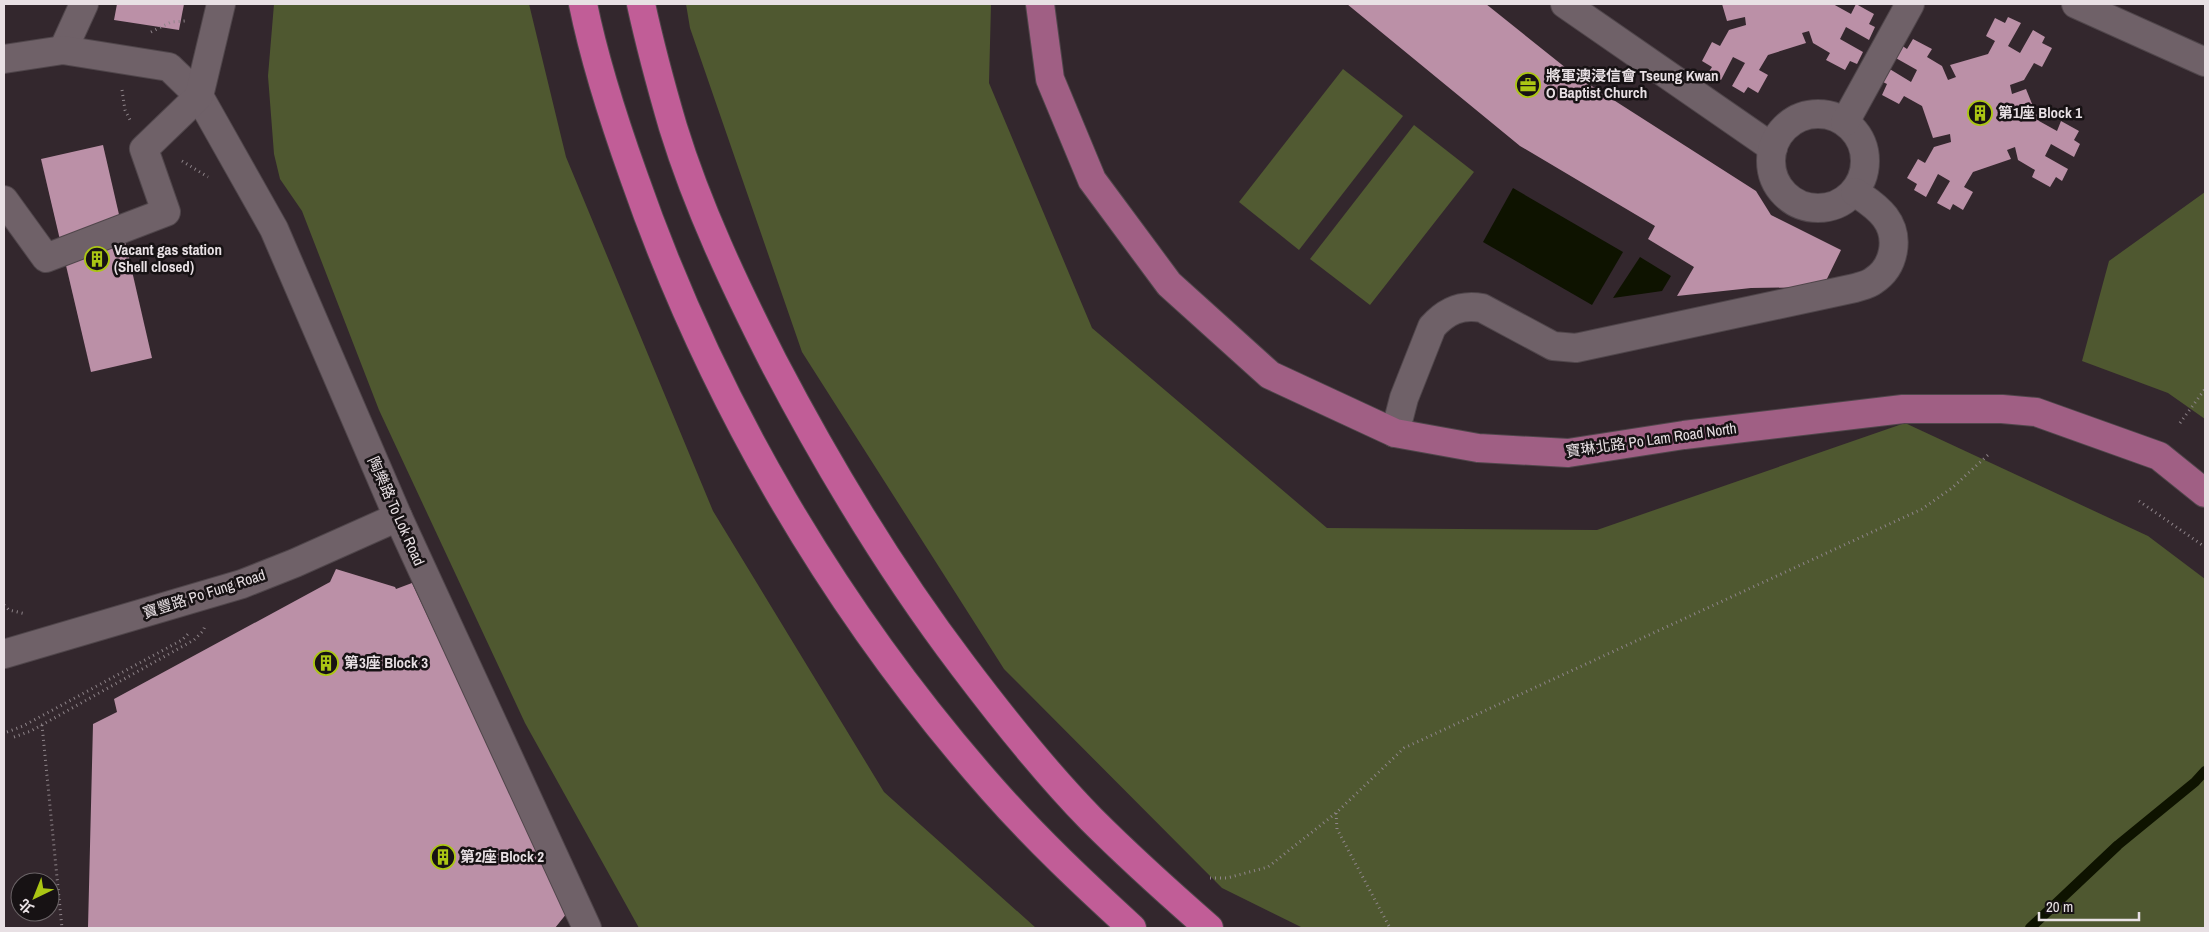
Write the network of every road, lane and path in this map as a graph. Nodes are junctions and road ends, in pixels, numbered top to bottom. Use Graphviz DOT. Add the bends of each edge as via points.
graph roads {
  1 [pos="84,4"];
  2 [pos="583,4"];
  3 [pos="641,4"];
  4 [pos="1040,4"];
  5 [pos="1565,4"];
  6 [pos="1910,4"];
  7 [pos="2076,4"];
  8 [pos="1593,12"];
  9 [pos="218,15"];
  10 [pos="62,50"];
  11 [pos="4,58"];
  12 [pos="126,61"];
  13 [pos="2205,62"];
  14 [pos="199,96"];
  15 [pos="1845,122"];
  16 [pos="152,143"];
  17 [pos="1772,148"];
  18 [pos="214,180"];
  19 [pos="1855,192"];
  20 [pos="4,200"];
  21 [pos="2205,388"];
  22 [pos="2180,423"];
  23 [pos="1395,433"];
  24 [pos="1988,455"];
  25 [pos="2205,493"];
  26 [pos="2139,500"];
  27 [pos="398,517"];
  28 [pos="2205,548"];
  29 [pos="4,605"];
  30 [pos="32,616"];
  31 [pos="205,624"];
  32 [pos="191,626"];
  33 [pos="4,654"];
  34 [pos="42,725"];
  35 [pos="7,732"];
  36 [pos="14,737"];
  37 [pos="1336,813"];
  38 [pos="1210,878"];
  39 [pos="62,928"];
  40 [pos="587,928"];
  41 [pos="1132,928"];
  42 [pos="1209,928"];
  43 [pos="1390,928"];
  1 -- 10 [label="street"];
  2 -- 41 [label="highway" via="621,142 665,263 720,382 775,485 844,596 949,738 1040,841"];
  3 -- 42 [label="highway" via="674,129 726,263 799,410 882,553 930,623 1047,770 1129,857"];
  4 -- 23 [label="main road, 寶琳北路 Po Lam Road North" via="1050,79 1092,180 1169,284 1270,375"];
  5 -- 8 [label="street"];
  6 -- 15 [label="street"];
  7 -- 13 [label="street"];
  8 -- 17 [label="street"];
  9 -- 12 [label="path" via="159,26 136,45"];
  9 -- 14 [label="street"];
  10 -- 11 [label="street, 陶樂路 To Lok Road"];
  10 -- 12 [label="street, 陶樂路 To Lok Road"];
  12 -- 14 [label="street, 陶樂路 To Lok Road" via="169,67"];
  12 -- 16 [label="path" via="122,84 125,110 141,134"];
  14 -- 16 [label="street"];
  14 -- 27 [label="street, 陶樂路 To Lok Road" via="274,229"];
  15 -- 17 [label="street" via="1817,114 1802,117 1779,134"];
  15 -- 19 [label="street" via="1864,147 1866,163 1863,178"];
  16 -- 18 [label="path"];
  16 -- 20 [label="street" via="144,149 166,212 46,258"];
  17 -- 19 [label="street" via="1774,180 1796,203 1811,209 1827,209 1843,203"];
  19 -- 23 [label="street" via="1875,206 1892,230 1891,259 1884,272 1872,282 1576,348 1553,346 1482,308 1458,308 1440,318 1432,327 1404,398"];
  21 -- 22 [label="path"];
  23 -- 25 [label="main road, 寶琳北路 Po Lam Road North" via="1478,448 1568,453 1903,408 2002,409 2036,412 2159,456"];
  24 -- 37 [label="path" via="1952,488 1922,509 1404,748"];
  26 -- 28 [label="path"];
  27 -- 33 [label="street, 寶豐路 Po Fung Road" via="242,584"];
  27 -- 40 [label="street, 陶樂路 To Lok Road"];
  29 -- 30 [label="path" via="9,610"];
  31 -- 34 [label="path" via="194,640"];
  32 -- 35 [label="path" via="190,633 182,640"];
  34 -- 36 [label="path"];
  34 -- 39 [label="path"];
  37 -- 38 [label="path" via="1268,867 1227,878"];
  37 -- 43 [label="path" via="1337,829"];
}
